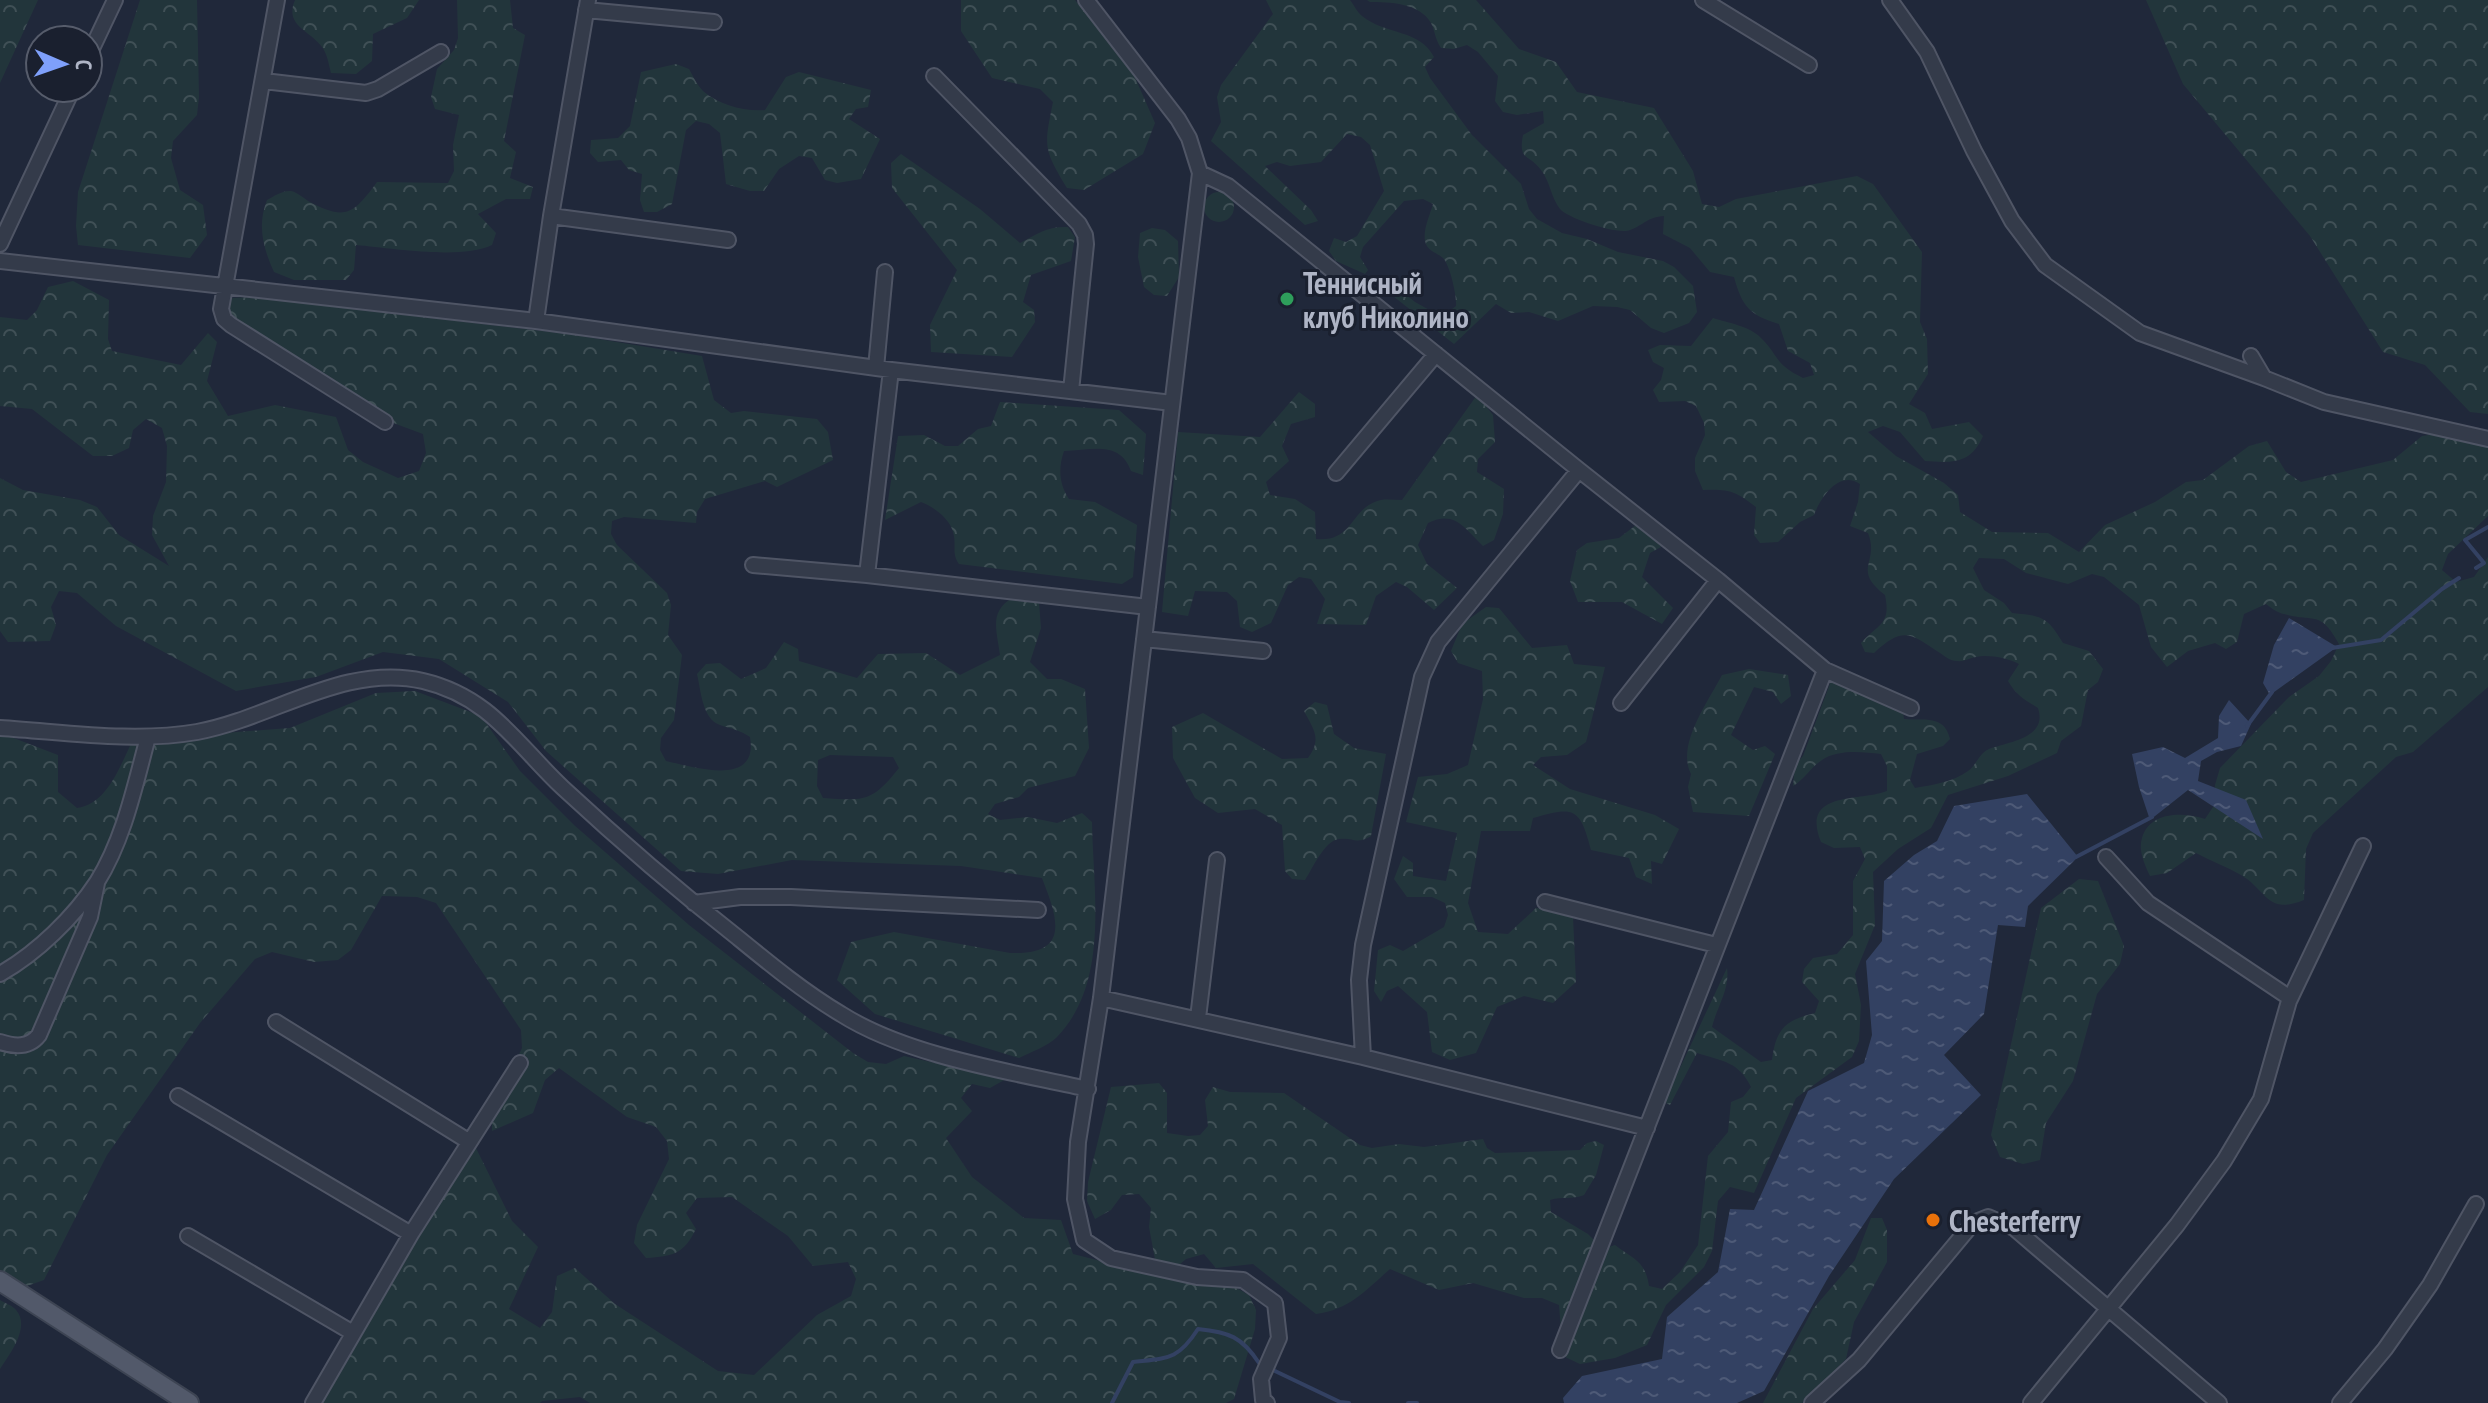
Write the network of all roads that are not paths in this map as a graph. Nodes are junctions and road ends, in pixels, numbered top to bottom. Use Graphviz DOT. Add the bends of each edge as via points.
graph roads {
  1 [pos="115,0"];
  2 [pos="277,0"];
  3 [pos="1086,0"];
  4 [pos="1703,0"];
  5 [pos="1890,0"];
  6 [pos="587,5"];
  7 [pos="714,22"];
  8 [pos="104,24"];
  9 [pos="441,52"];
  10 [pos="1809,65"];
  11 [pos="934,76"];
  12 [pos="264,81"];
  13 [pos="66,104"];
  14 [pos="1200,173"];
  15 [pos="551,216"];
  16 [pos="728,240"];
  17 [pos="0,244"];
  18 [pos="0,261"];
  19 [pos="885,272"];
  20 [pos="224,287"];
  21 [pos="536,321"];
  22 [pos="1436,354"];
  23 [pos="2251,356"];
  24 [pos="884,369"];
  25 [pos="2264,378"];
  26 [pos="1071,391"];
  27 [pos="1172,403"];
  28 [pos="385,422"];
  29 [pos="2488,439"];
  30 [pos="1579,470"];
  31 [pos="1336,473"];
  32 [pos="753,565"];
  33 [pos="867,575"];
  34 [pos="1718,580"];
  35 [pos="1148,607"];
  36 [pos="1144,639"];
  37 [pos="1263,651"];
  38 [pos="1825,670"];
  39 [pos="1621,703"];
  40 [pos="1911,708"];
  41 [pos="0,728"];
  42 [pos="148,737"];
  43 [pos="2363,846"];
  44 [pos="2106,857"];
  45 [pos="1217,860"];
  46 [pos="97,881"];
  47 [pos="1545,902"];
  48 [pos="694,903"];
  49 [pos="1038,910"];
  50 [pos="1716,945"];
  51 [pos="0,974"];
  52 [pos="1101,998"];
  53 [pos="2290,998"];
  54 [pos="1198,1018"];
  55 [pos="276,1022"];
  56 [pos="0,1042"];
  57 [pos="1363,1057"];
  58 [pos="520,1063"];
  59 [pos="1088,1089"];
  60 [pos="178,1096"];
  61 [pos="1647,1128"];
  62 [pos="468,1141"];
  63 [pos="2476,1204"];
  64 [pos="411,1234"];
  65 [pos="188,1236"];
  66 [pos="0,1281"];
  67 [pos="2109,1309"];
  68 [pos="353,1333"];
  69 [pos="1560,1350"];
  70 [pos="189,1403"];
  71 [pos="313,1403"];
  72 [pos="1267,1403"];
  73 [pos="1812,1403"];
  74 [pos="2031,1403"];
  75 [pos="2219,1403"];
  76 [pos="2340,1403"];
  1 -- 8 [label="street"];
  2 -- 12 [label="street"];
  3 -- 14 [label="street" via="1178,119"];
  4 -- 10 [label="street"];
  5 -- 25 [label="street" via="1927,52 2012,221 2045,265 2140,333"];
  6 -- 7 [label="street"];
  6 -- 15 [label="street"];
  9 -- 12 [label="street" via="366,93"];
  11 -- 26 [label="street" via="1085,235"];
  12 -- 20 [label="street"];
  13 -- 17 [label="street"];
  14 -- 22 [label="street" via="1228,186"];
  14 -- 27 [label="street"];
  15 -- 16 [label="street"];
  15 -- 21 [label="street"];
  18 -- 20 [label="street"];
  19 -- 24 [label="street"];
  20 -- 21 [label="street"];
  20 -- 28 [label="street" via="221,309 231,325"];
  21 -- 24 [label="street"];
  22 -- 30 [label="street"];
  22 -- 31 [label="street"];
  23 -- 25 [label="street"];
  24 -- 26 [label="street"];
  24 -- 33 [label="street"];
  25 -- 29 [label="street" via="2324,402"];
  26 -- 27 [label="street"];
  27 -- 35 [label="street"];
  30 -- 34 [label="street"];
  30 -- 57 [label="street" via="1428,660 1363,945"];
  32 -- 33 [label="street"];
  33 -- 35 [label="street"];
  34 -- 38 [label="street"];
  34 -- 39 [label="street"];
  35 -- 36 [label="street"];
  36 -- 37 [label="street"];
  36 -- 52 [label="street"];
  38 -- 40 [label="street"];
  38 -- 50 [label="street"];
  41 -- 42 [label="street"];
  42 -- 46 [label="street" via="133,795"];
  42 -- 48 [label="street" via="199,731 370,678 399,678 451,690 499,720 561,786"];
  43 -- 53 [label="street"];
  44 -- 53 [label="street" via="2148,903"];
  45 -- 54 [label="street"];
  46 -- 51 [label="street" via="56,929"];
  46 -- 56 [label="street" via="90,917 39,1035 21,1046"];
  47 -- 50 [label="street"];
  48 -- 49 [label="street" via="791,897"];
  48 -- 59 [label="street" via="843,1016 961,1060"];
  50 -- 61 [label="street"];
  52 -- 54 [label="street"];
  52 -- 59 [label="street"];
  53 -- 67 [label="street" via="2261,1099 2205,1187"];
  54 -- 57 [label="street"];
  55 -- 62 [label="street"];
  57 -- 61 [label="street"];
  58 -- 62 [label="street"];
  59 -- 72 [label="street" via="1075,1199 1084,1240 1111,1258 1197,1277 1243,1280 1275,1303 1279,1338 1261,1379"];
  60 -- 64 [label="street"];
  61 -- 69 [label="street"];
  62 -- 64 [label="street"];
  63 -- 76 [label="street" via="2430,1285"];
  64 -- 68 [label="street"];
  65 -- 68 [label="street"];
  66 -- 70 [label="main road"];
  67 -- 73 [label="street" via="2014,1228 1988,1217 1973,1223 1859,1360"];
  67 -- 74 [label="street"];
  67 -- 75 [label="street"];
  68 -- 71 [label="street"];
}
